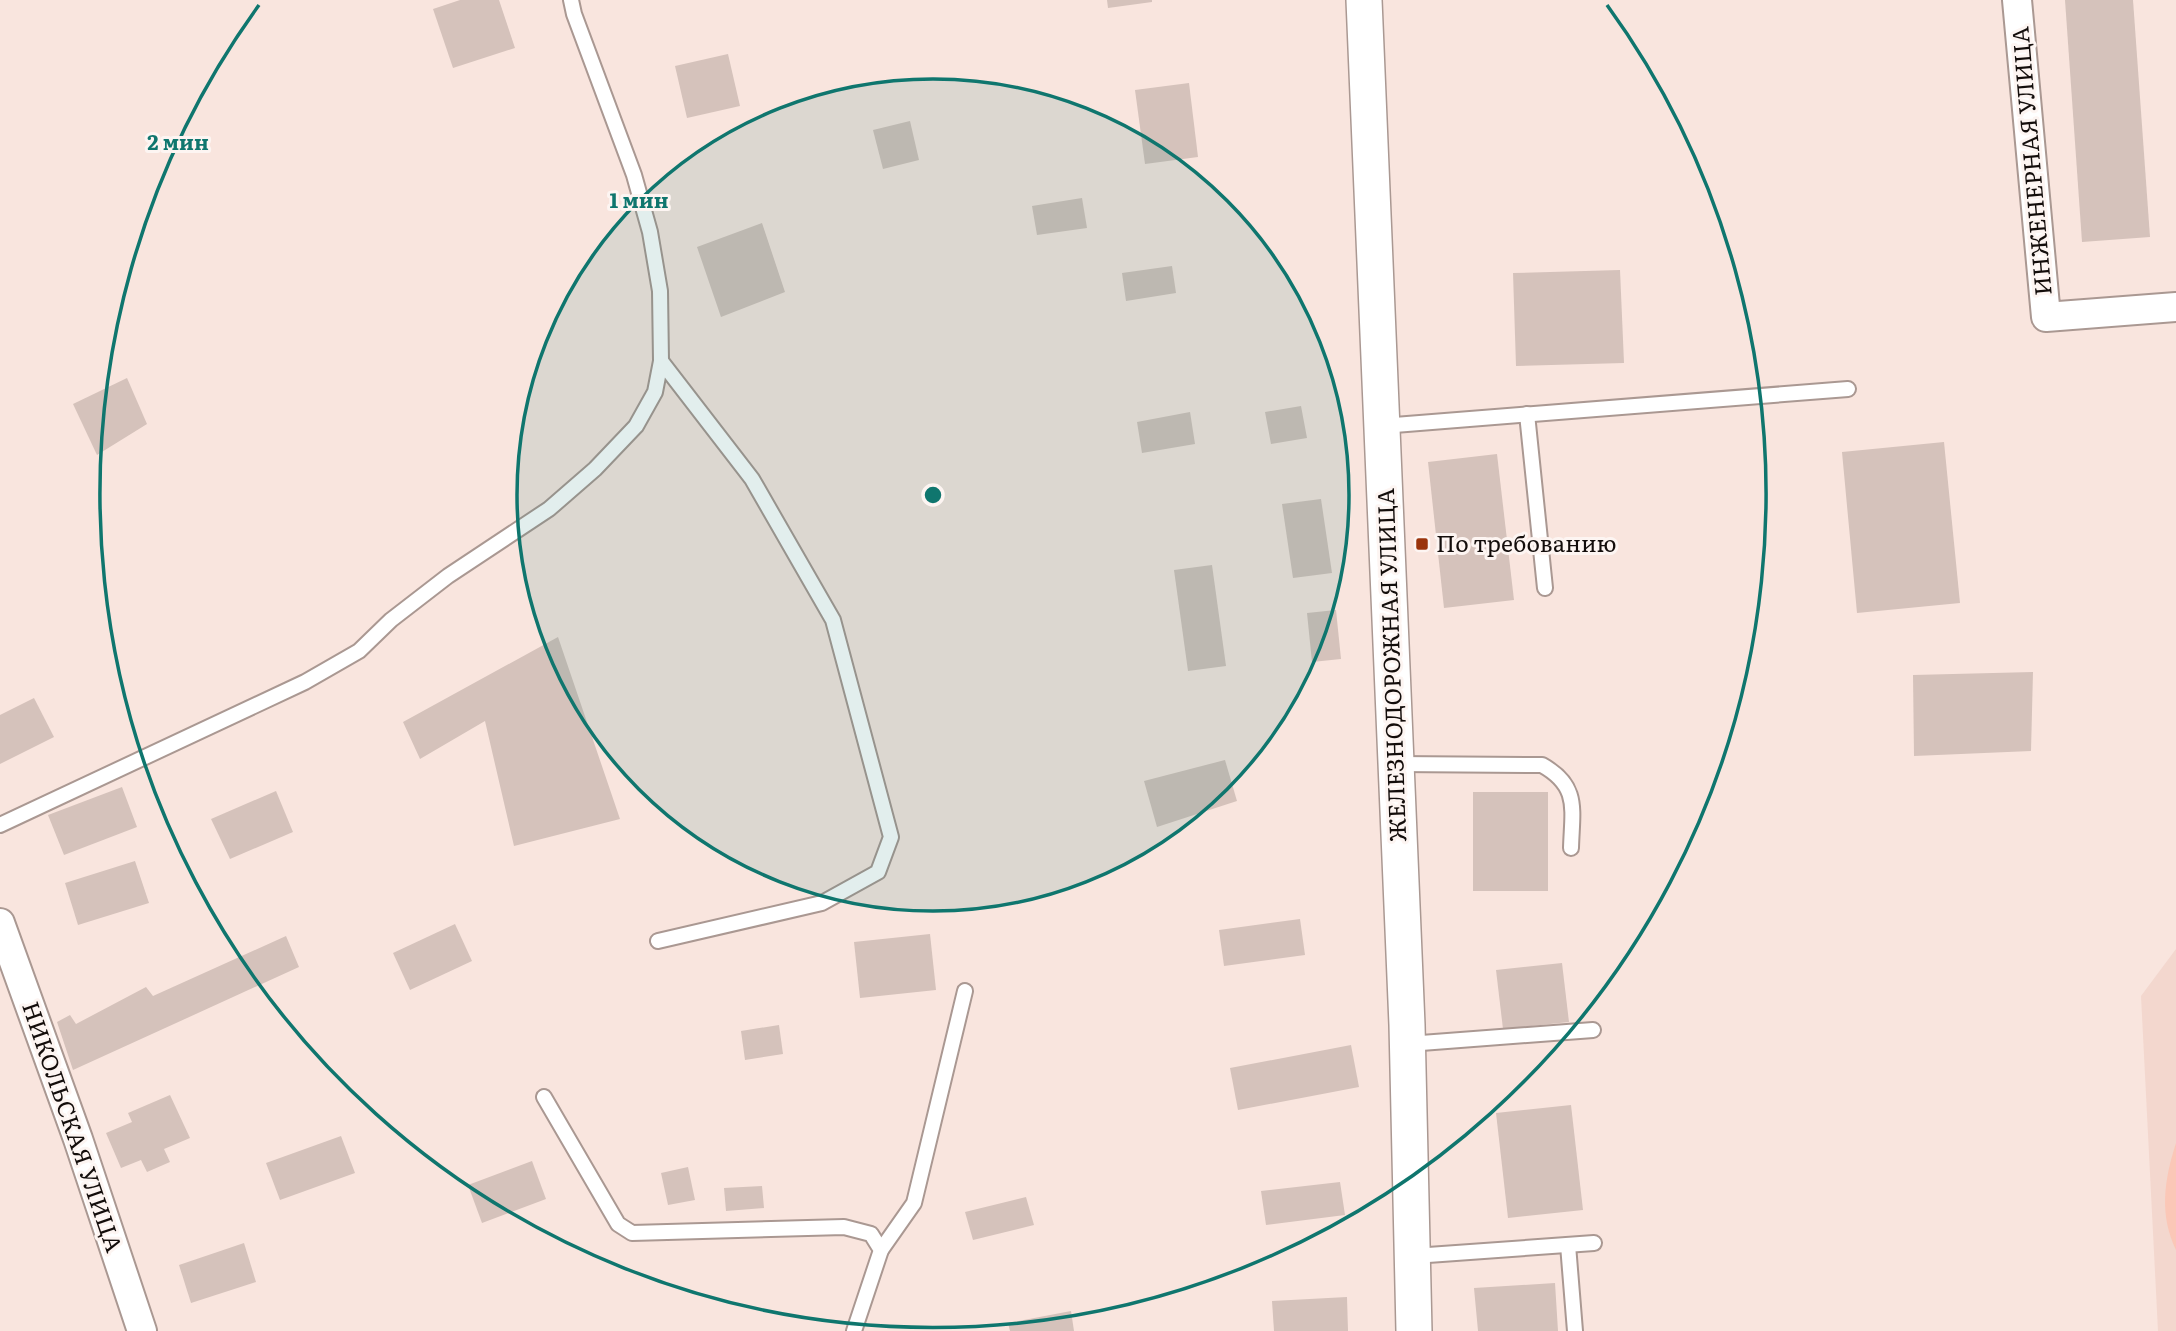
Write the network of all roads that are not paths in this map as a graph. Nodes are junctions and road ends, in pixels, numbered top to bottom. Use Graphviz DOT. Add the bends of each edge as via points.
graph roads {
  1 [pos="571,0"];
  2 [pos="1363,0"];
  3 [pos="2017,0"];
  4 [pos="2176,307"];
  5 [pos="661,361"];
  6 [pos="1848,389"];
  7 [pos="1527,414"];
  8 [pos="1382,426"];
  9 [pos="1545,588"];
  10 [pos="1396,764"];
  11 [pos="0,825"];
  12 [pos="1571,848"];
  13 [pos="0,923"];
  14 [pos="658,941"];
  15 [pos="965,991"];
  16 [pos="1592,1030"];
  17 [pos="1408,1044"];
  18 [pos="544,1097"];
  19 [pos="1594,1243"];
  20 [pos="1568,1245"];
  21 [pos="881,1250"];
  22 [pos="1412,1256"];
  23 [pos="142,1331"];
  24 [pos="854,1331"];
  25 [pos="1414,1331"];
  26 [pos="1575,1331"];
  1 -- 5 [label="lane" via="635,175 650,232 660,291"];
  2 -- 8 [label="street, ЖЕЛЕЗНОДОРОЖНАЯ УЛИЦА"];
  3 -- 4 [label="street, ИНЖЕНЕРНАЯ УЛИЦА" via="2046,317"];
  5 -- 11 [label="lane" via="655,392 636,426 595,469 549,509 448,576 359,651 305,682"];
  5 -- 14 [label="lane" via="752,479 833,621 891,837 878,872 822,903"];
  6 -- 7 [label="lane"];
  7 -- 8 [label="lane"];
  7 -- 9 [label="lane"];
  8 -- 10 [label="street, ЖЕЛЕЗНОДОРОЖНАЯ УЛИЦА"];
  10 -- 12 [label="lane" via="1542,765 1559,774 1572,796"];
  10 -- 17 [label="street, ЖЕЛЕЗНОДОРОЖНАЯ УЛИЦА"];
  13 -- 23 [label="street, НИКОЛЬСКАЯ УЛИЦА"];
  15 -- 21 [label="lane" via="914,1203"];
  16 -- 17 [label="lane"];
  17 -- 22 [label="street, ЖЕЛЕЗНОДОРОЖНАЯ УЛИЦА"];
  18 -- 21 [label="lane" via="618,1224 632,1233 844,1227 871,1234"];
  19 -- 20 [label="lane"];
  20 -- 22 [label="lane"];
  20 -- 26 [label="lane"];
  21 -- 24 [label="lane"];
  22 -- 25 [label="street, ЖЕЛЕЗНОДОРОЖНАЯ УЛИЦА"];
}
